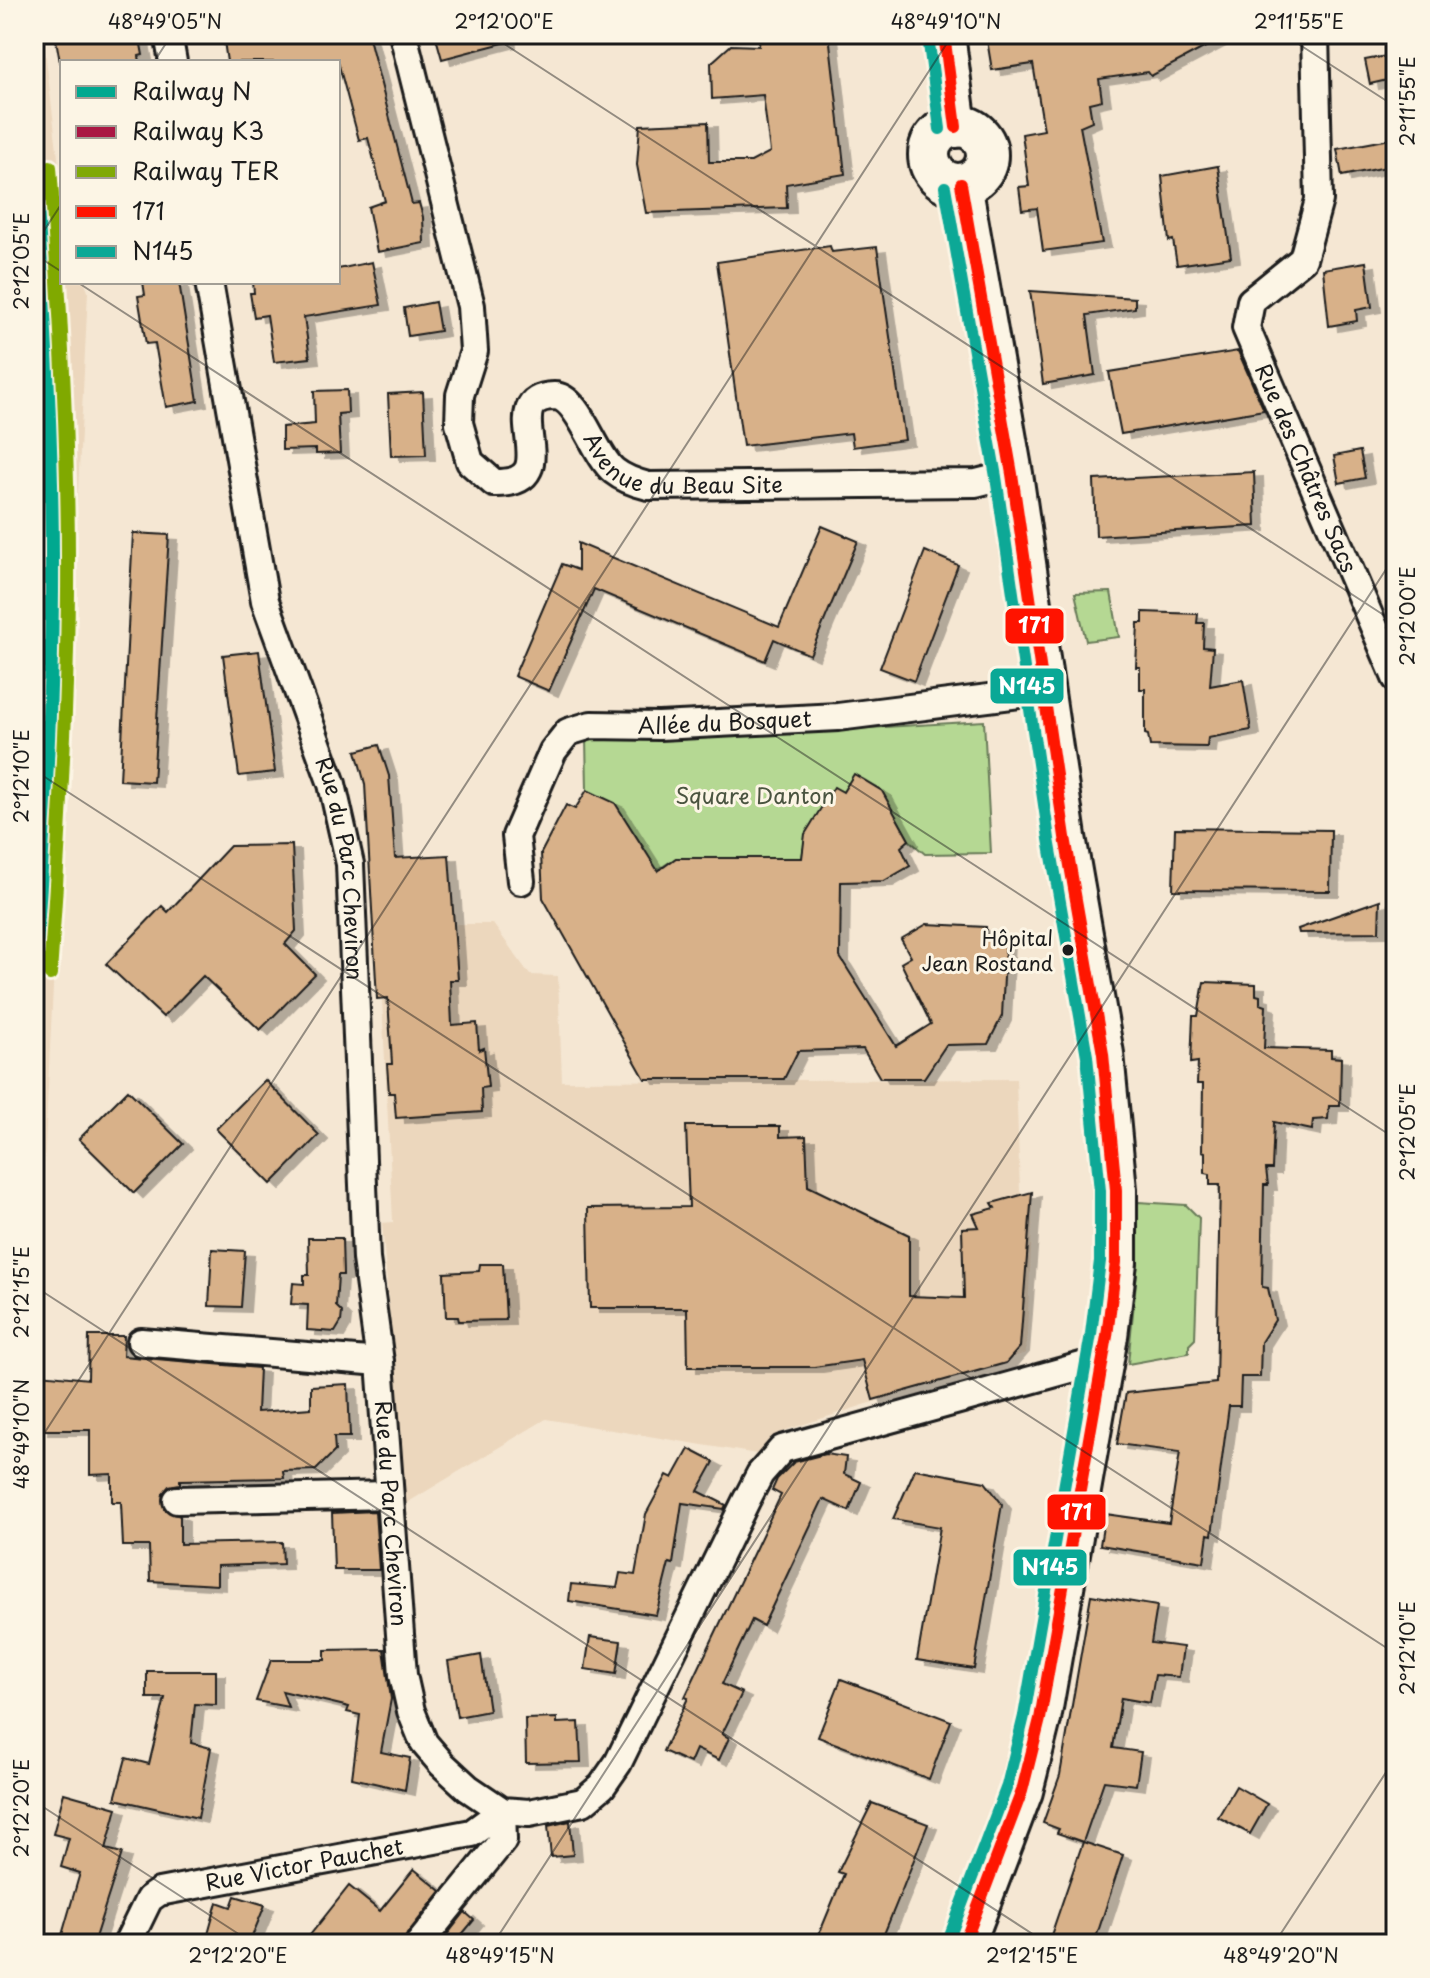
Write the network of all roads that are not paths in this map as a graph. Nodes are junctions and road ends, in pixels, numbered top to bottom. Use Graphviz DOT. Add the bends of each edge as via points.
graph roads {
  1 [pos="168,34"];
  2 [pos="403,34"];
  3 [pos="944,34"];
  4 [pos="1315,34"];
  5 [pos="173,60"];
  6 [pos="209,284"];
  7 [pos="1012,474"];
  8 [pos="1396,678"];
  9 [pos="1043,691"];
  10 [pos="521,881"];
  11 [pos="141,1342"];
  12 [pos="1103,1360"];
  13 [pos="380,1362"];
  14 [pos="388,1495"];
  15 [pos="177,1500"];
  16 [pos="502,1811"];
  17 [pos="127,1944"];
  18 [pos="419,1944"];
  19 [pos="964,1944"];
  1 -- 5 [label="street"];
  2 -- 7 [label="street, Avenue du Beau Site" via="471,306 474,351 460,395 459,423 470,462 484,476 510,484 531,468 525,428 529,413 537,401 553,396 575,408 614,471 648,486 976,483"];
  3 -- 7 [label="main road" via="956,127 933,141 930,162 940,178 963,192"];
  4 -- 8 [label="street, Rue des Châtres Sacs" via="1319,200 1303,259 1251,301 1246,328"];
  6 -- 13 [label="street, Rue du Parc Cheviron" via="265,601 332,784 350,864 366,1259"];
  7 -- 9 [label="main road"];
  9 -- 10 [label="street, Allée du Bosquet" via="838,717 591,725 568,732 553,751 516,836"];
  9 -- 12 [label="main road" via="1111,1116 1116,1262"];
  11 -- 13 [label="street"];
  12 -- 16 [label="street" via="782,1449 760,1474 645,1710 602,1786 583,1802 529,1813"];
  12 -- 19 [label="main road" via="1033,1754"];
  13 -- 14 [label="street, Rue du Parc Cheviron"];
  14 -- 15 [label="street"];
  14 -- 16 [label="street, Rue du Parc Cheviron" via="403,1675 411,1711 424,1743 442,1764"];
  16 -- 17 [label="street, Rue Victor Pauchet" via="472,1833 159,1892 149,1899"];
  16 -- 18 [label="street" via="503,1840"];
}
